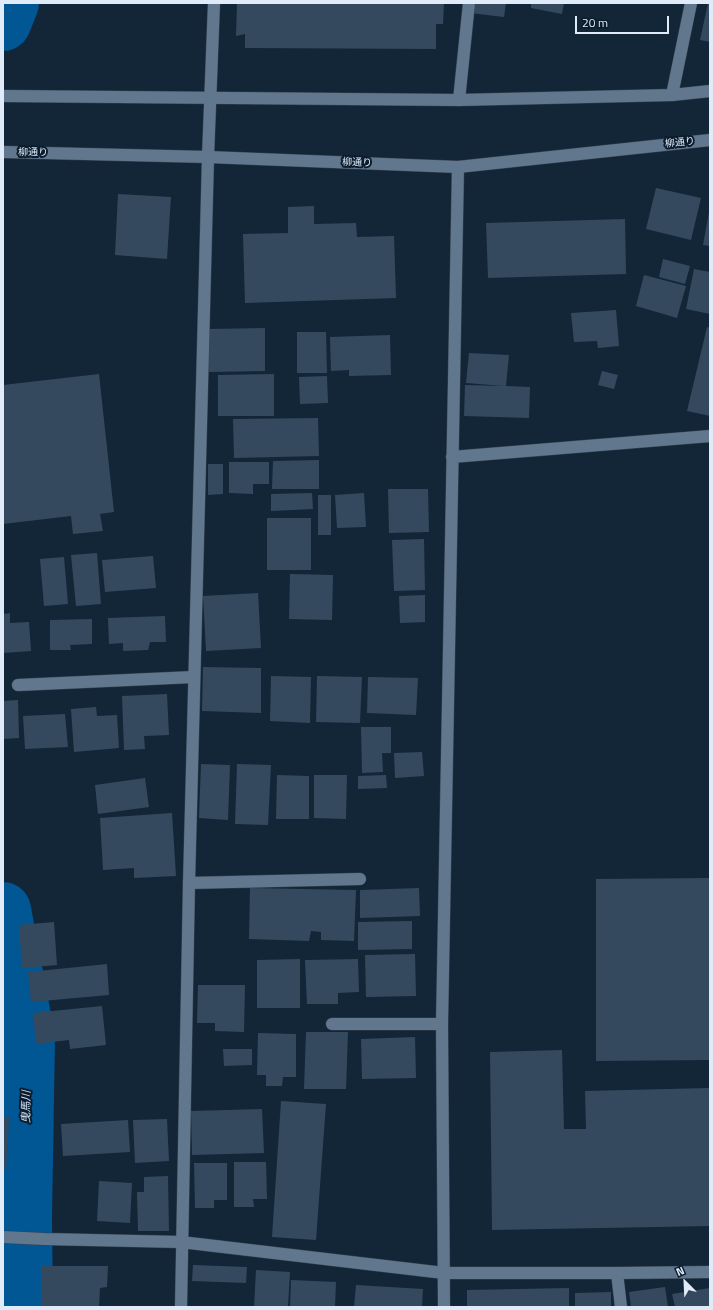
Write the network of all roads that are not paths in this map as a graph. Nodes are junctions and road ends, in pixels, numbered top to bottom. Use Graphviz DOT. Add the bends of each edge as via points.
graph roads {
  1 [pos="214,3"];
  2 [pos="470,3"];
  3 [pos="691,3"];
  4 [pos="710,91"];
  5 [pos="672,95"];
  6 [pos="3,96"];
  7 [pos="210,98"];
  8 [pos="459,100"];
  9 [pos="710,140"];
  10 [pos="3,152"];
  11 [pos="208,157"];
  12 [pos="458,167"];
  13 [pos="710,436"];
  14 [pos="452,457"];
  15 [pos="194,677"];
  16 [pos="18,685"];
  17 [pos="360,879"];
  18 [pos="189,883"];
  19 [pos="332,1024"];
  20 [pos="442,1024"];
  21 [pos="5,1237"];
  22 [pos="181,1242"];
  23 [pos="710,1272"];
  24 [pos="444,1273"];
  25 [pos="617,1274"];
  26 [pos="181,1307"];
  27 [pos="444,1307"];
  28 [pos="621,1307"];
  1 -- 7 [label="street"];
  2 -- 8 [label="street"];
  3 -- 5 [label="street"];
  4 -- 5 [label="street"];
  5 -- 8 [label="street"];
  6 -- 7 [label="street"];
  7 -- 8 [label="street"];
  7 -- 11 [label="street"];
  9 -- 12 [label="street, 柳通り"];
  10 -- 11 [label="street, 柳通り"];
  11 -- 12 [label="street, 柳通り"];
  11 -- 15 [label="street"];
  12 -- 14 [label="street"];
  13 -- 14 [label="street"];
  14 -- 20 [label="street"];
  15 -- 16 [label="street"];
  15 -- 18 [label="street"];
  17 -- 18 [label="street"];
  18 -- 22 [label="street"];
  19 -- 20 [label="street"];
  20 -- 24 [label="street"];
  21 -- 22 [label="street"];
  22 -- 24 [label="street"];
  22 -- 26 [label="street"];
  23 -- 25 [label="street"];
  24 -- 25 [label="street"];
  24 -- 27 [label="street"];
  25 -- 28 [label="street"];
}
